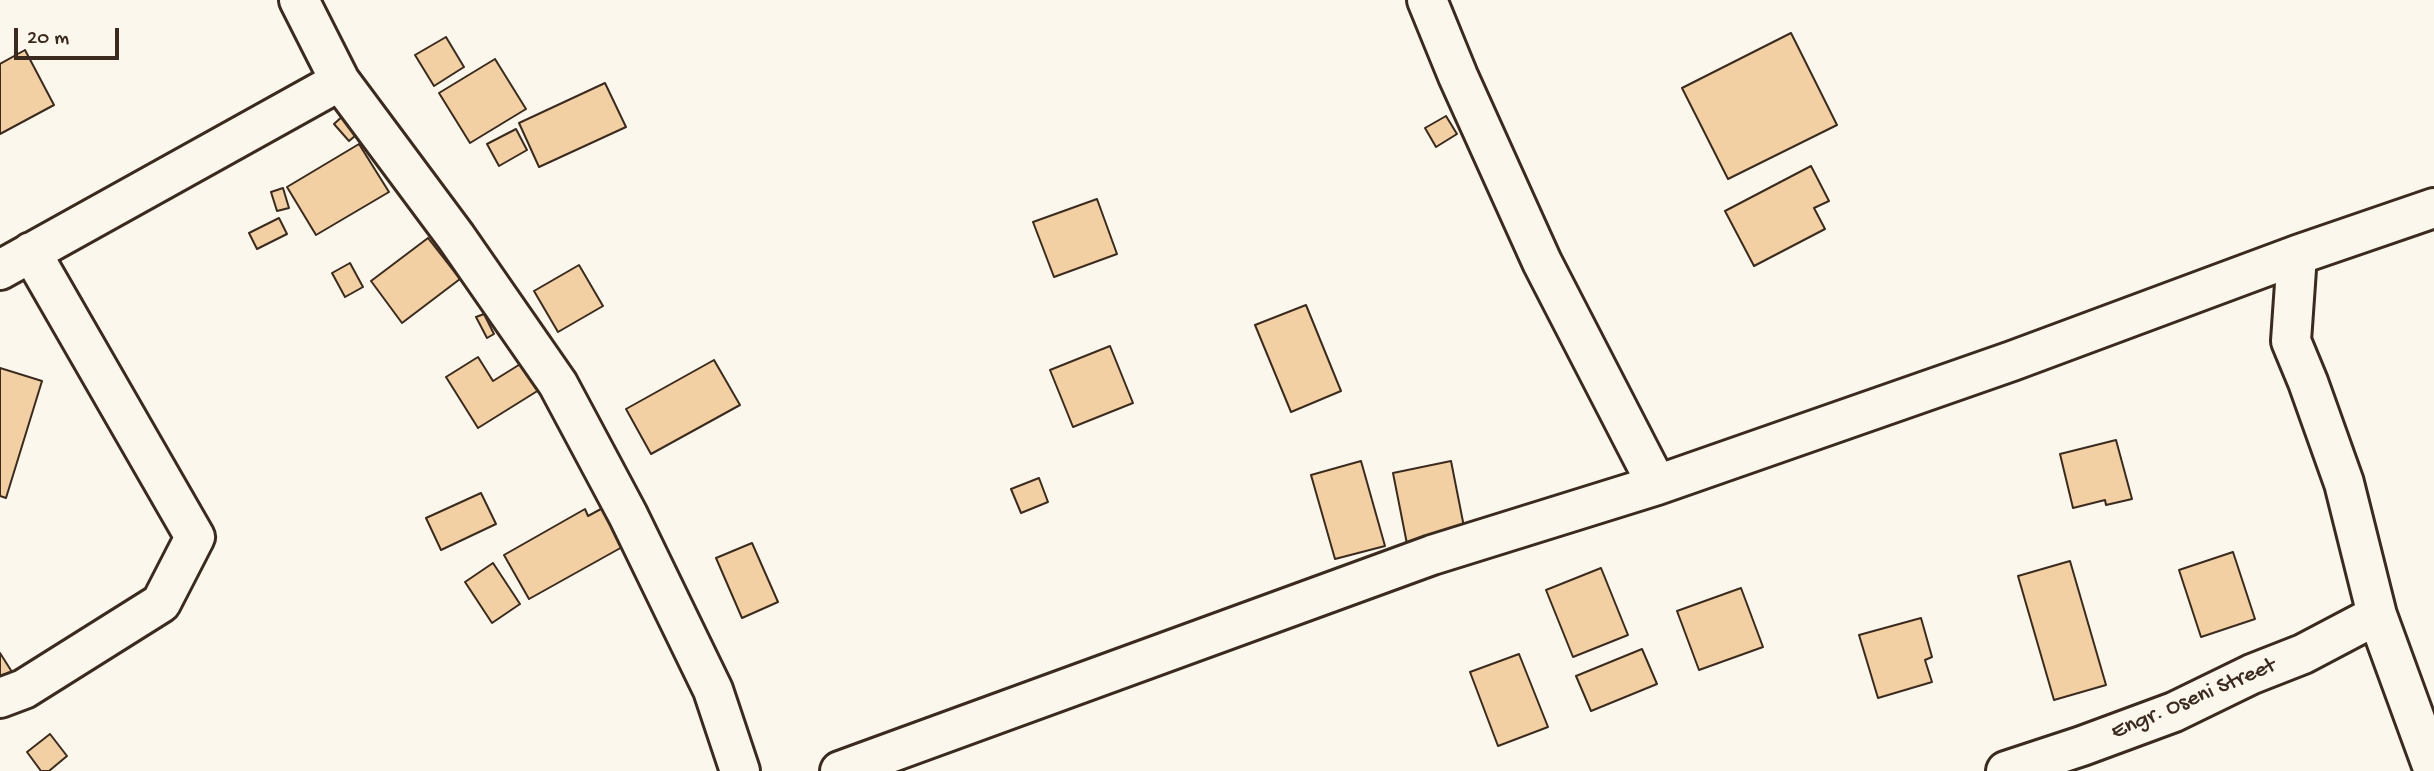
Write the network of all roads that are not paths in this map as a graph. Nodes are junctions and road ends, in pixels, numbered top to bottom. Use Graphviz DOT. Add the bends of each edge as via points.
graph roads {
  1 [pos="299,0"];
  2 [pos="1427,0"];
  3 [pos="340,81"];
  4 [pos="2434,208"];
  5 [pos="2297,255"];
  6 [pos="16,261"];
  7 [pos="1657,485"];
  8 [pos="2377,615"];
  9 [pos="0,698"];
  10 [pos="740,771"];
  11 [pos="839,771"];
  12 [pos="2006,771"];
  13 [pos="2434,771"];
  1 -- 3 [label="street"];
  2 -- 7 [label="street" via="1542,262"];
  3 -- 6 [label="street"];
  3 -- 10 [label="street" via="558,384 713,690"];
  4 -- 5 [label="street"];
  5 -- 7 [label="street"];
  5 -- 8 [label="street" via="2291,341 2344,483"];
  6 -- 9 [label="street" via="195,537 160,603 24,689"];
  7 -- 11 [label="street" via="1432,555"];
  8 -- 12 [label="street, Engr. Oseni Street" via="2174,712"];
  8 -- 13 [label="street"];
}
